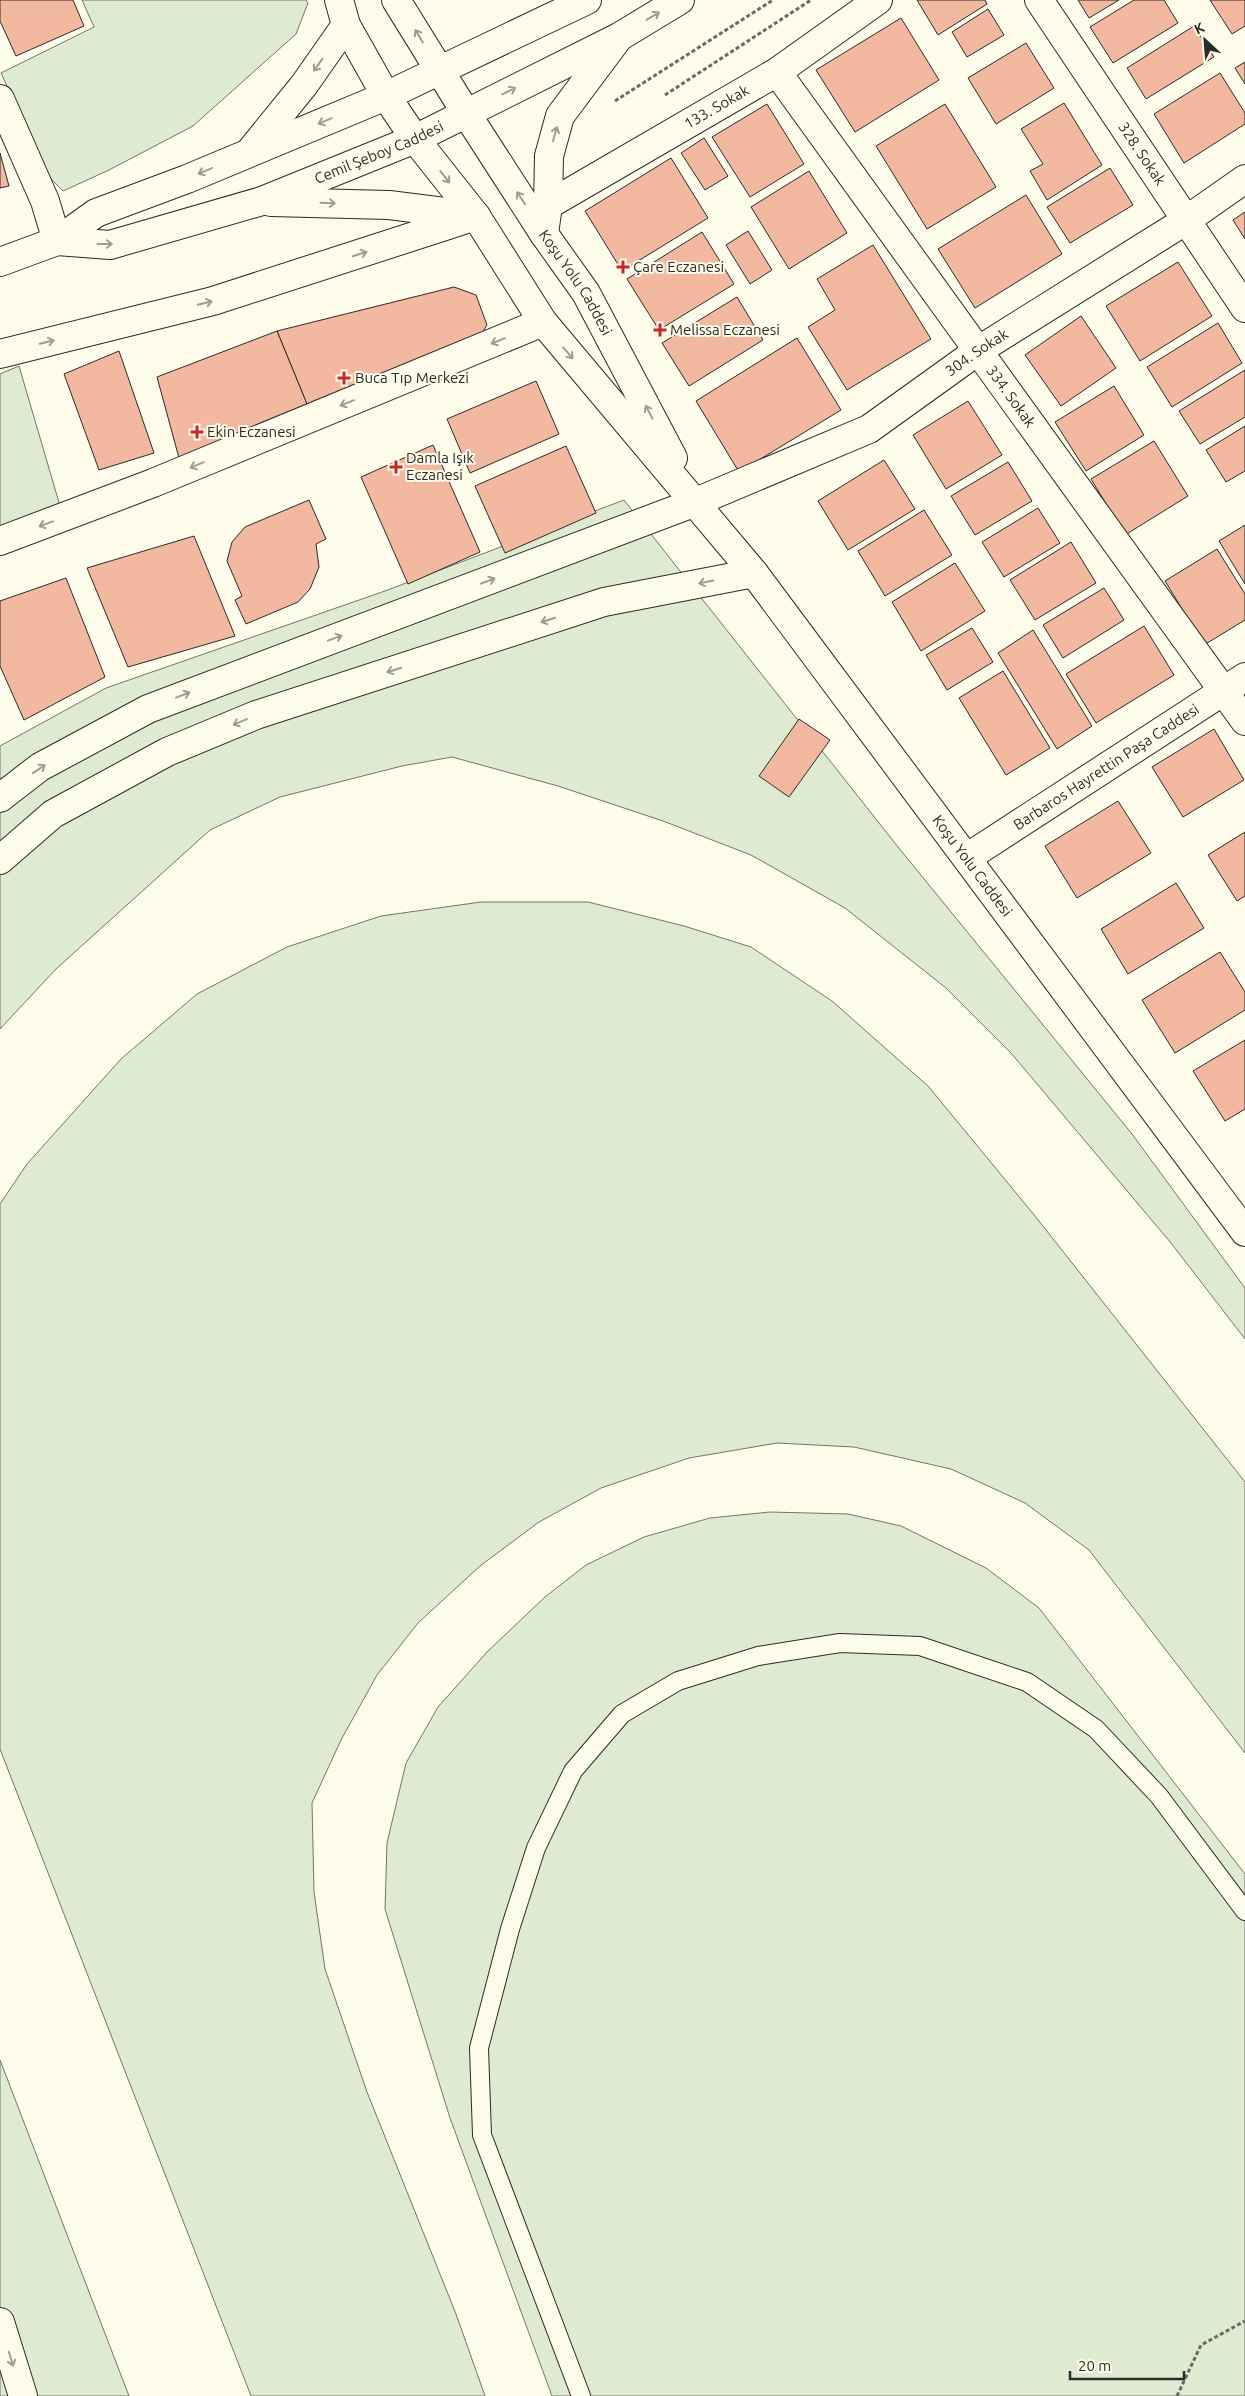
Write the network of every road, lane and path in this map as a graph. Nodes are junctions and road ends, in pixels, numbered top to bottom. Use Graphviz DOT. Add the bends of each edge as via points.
graph roads {
  1 [pos="396,0"];
  2 [pos="573,0"];
  3 [pos="587,0"];
  4 [pos="680,0"];
  5 [pos="773,0"];
  6 [pos="811,0"];
  7 [pos="878,0"];
  8 [pos="1039,0"];
  9 [pos="343,12"];
  10 [pos="544,19"];
  11 [pos="619,37"];
  12 [pos="441,72"];
  13 [pos="777,72"];
  14 [pos="386,96"];
  15 [pos="663,96"];
  16 [pos="0,99"];
  17 [pos="610,104"];
  18 [pos="466,113"];
  19 [pos="415,139"];
  20 [pos="250,152"];
  21 [pos="1245,179"];
  22 [pos="262,201"];
  23 [pos="548,205"];
  24 [pos="476,216"];
  25 [pos="1185,221"];
  26 [pos="544,234"];
  27 [pos="57,241"];
  28 [pos="0,262"];
  29 [pos="1245,308"];
  30 [pos="542,322"];
  31 [pos="979,350"];
  32 [pos="0,354"];
  33 [pos="696,502"];
  34 [pos="0,541"];
  35 [pos="754,573"];
  36 [pos="1234,684"];
  37 [pos="1245,721"];
  38 [pos="0,798"];
  39 [pos="968,857"];
  40 [pos="0,860"];
  41 [pos="1245,1232"];
  42 [pos="1245,1911"];
  43 [pos="1245,2321"];
  44 [pos="0,2322"];
  45 [pos="23,2396"];
  46 [pos="581,2396"];
  47 [pos="1178,2396"];
  12 -- 1 [label="street, Koşu Yolu Caddesi, one-way"];
  2 -- 10 [label="street"];
  3 -- 10 [label="street"];
  11 -- 4 [label="street, Cemil Şeboy Caddesi, one-way"];
  5 -- 17 [label="path"];
  6 -- 15 [label="path"];
  7 -- 13 [label="street, 133. Sokak"];
  8 -- 25 [label="street, 328. Sokak"];
  9 -- 14 [label="street, Koşu Yolu Caddesi"];
  9 -- 20 [label="street, one-way" via="304,85"];
  10 -- 12 [label="street"];
  18 -- 11 [label="street, Cemil Şeboy Caddesi, one-way"];
  23 -- 11 [label="street, one-way" via="549,156 560,116"];
  12 -- 14 [label="street, Cemil Şeboy Caddesi"];
  12 -- 18 [label="street, Koşu Yolu Caddesi"];
  13 -- 23 [label="street, 133. Sokak"];
  13 -- 31 [label="street, 334. Sokak"];
  14 -- 19 [label="street, Koşu Yolu Caddesi"];
  14 -- 20 [label="street, Cemil Şeboy Caddesi, one-way"];
  16 -- 27 [label="street" via="45,201"];
  18 -- 19 [label="street, Cemil Şeboy Caddesi"];
  26 -- 18 [label="street, Koşu Yolu Caddesi, one-way"];
  19 -- 22 [label="street, Cemil Şeboy Caddesi"];
  19 -- 24 [label="street, Koşu Yolu Caddesi, one-way"];
  20 -- 27 [label="street, Cemil Şeboy Caddesi, one-way" via="96,213"];
  21 -- 25 [label="street, 304. Sokak"];
  22 -- 24 [label="street, one-way" via="389,205"];
  27 -- 22 [label="street, Cemil Şeboy Caddesi, one-way" via="110,245"];
  23 -- 26 [label="street"];
  24 -- 30 [label="street, Koşu Yolu Caddesi"];
  32 -- 24 [label="street, one-way" via="213,301"];
  25 -- 29 [label="street, 328. Sokak"];
  25 -- 31 [label="street, 304. Sokak"];
  33 -- 26 [label="street, Koşu Yolu Caddesi, one-way" via="586,293"];
  27 -- 28 [label="street, Cemil Şeboy Caddesi"];
  30 -- 33 [label="street, Koşu Yolu Caddesi, one-way"];
  30 -- 34 [label="street, one-way" via="153,483"];
  31 -- 33 [label="street, 304. Sokak" via="870,428"];
  31 -- 36 [label="street, 334. Sokak"];
  33 -- 35 [label="street, Koşu Yolu Caddesi"];
  38 -- 33 [label="street, 304. Sokak, one-way" via="40,767 148,709"];
  35 -- 39 [label="street, Koşu Yolu Caddesi"];
  35 -- 40 [label="street, one-way" via="604,602 256,715 166,752 54,814"];
  36 -- 37 [label="street, 334. Sokak"];
  36 -- 39 [label="street, Barbaros Hayrettin Paşa Caddesi"];
  39 -- 41 [label="street, Koşu Yolu Caddesi"];
  42 -- 46 [label="lane" via="1159,1796 1096,1729 1027,1682 920,1646 840,1643 758,1656 678,1681 622,1714 573,1771 536,1848 510,1929 479,2048 482,2135"];
  43 -- 47 [label="path" via="1200,2345"];
  44 -- 45 [label="street, one-way"];
}
